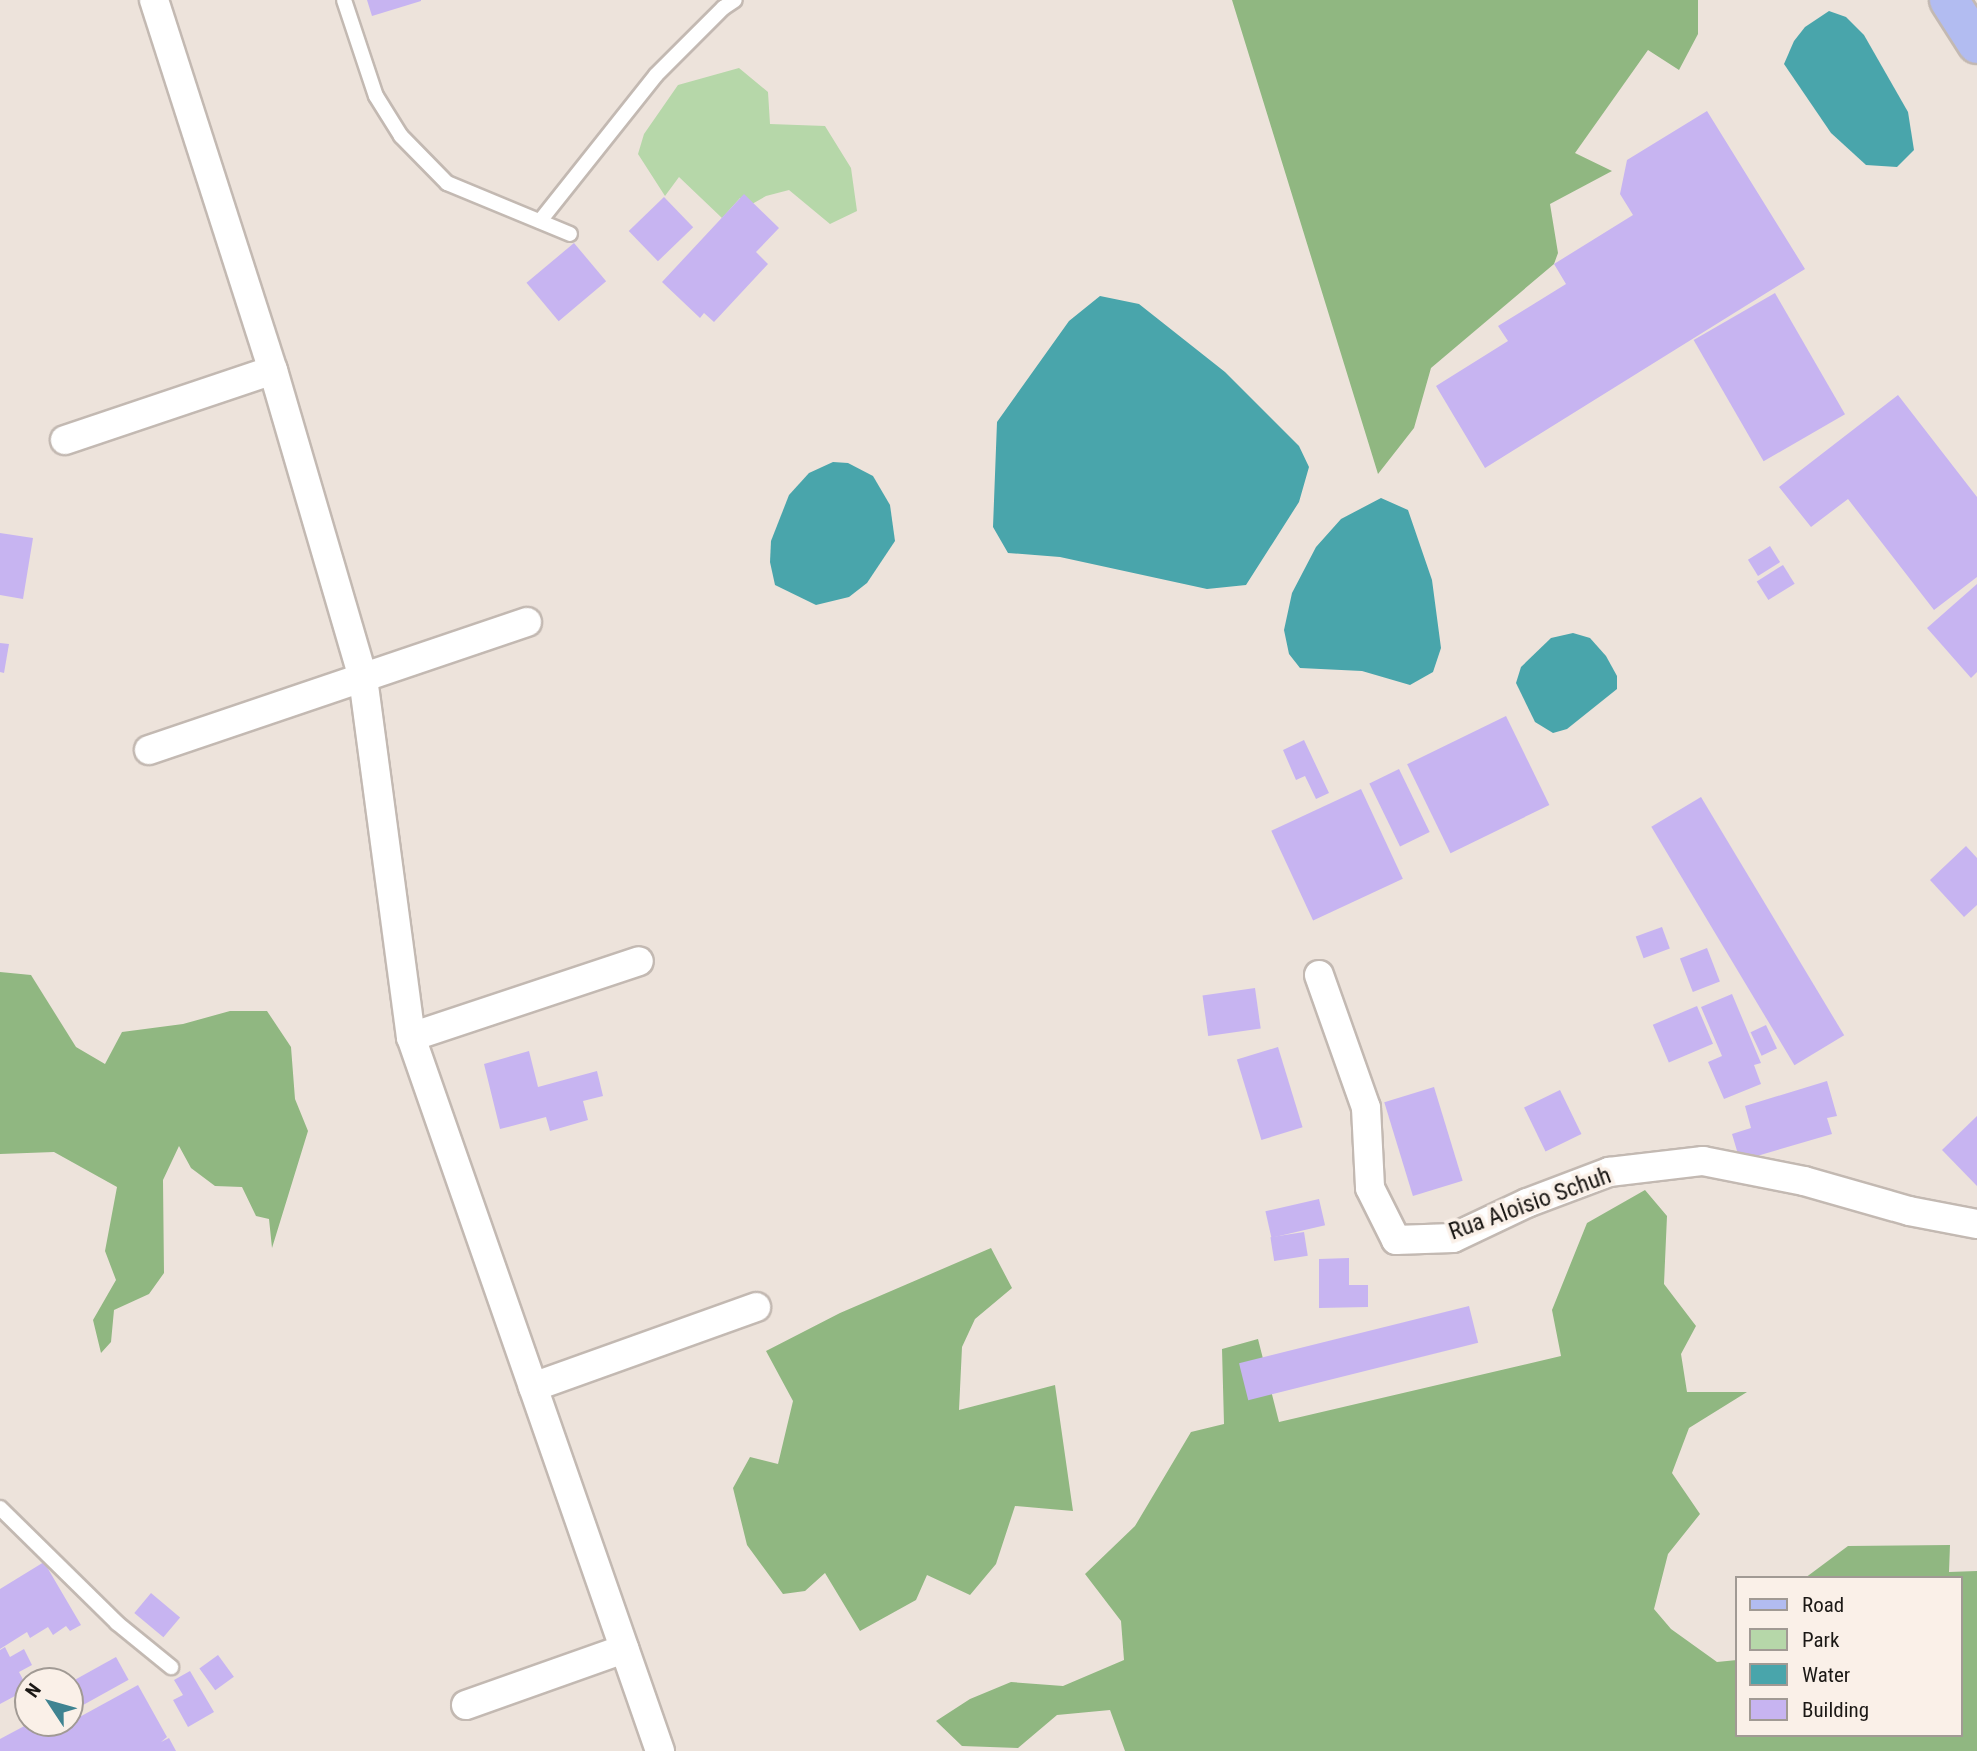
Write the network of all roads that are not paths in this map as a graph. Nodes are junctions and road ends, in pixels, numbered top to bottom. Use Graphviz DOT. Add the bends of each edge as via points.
graph roads {
  1 [pos="154,0"];
  2 [pos="344,0"];
  3 [pos="735,0"];
  4 [pos="1949,0"];
  5 [pos="1977,44"];
  6 [pos="540,221"];
  7 [pos="570,234"];
  8 [pos="273,370"];
  9 [pos="65,440"];
  10 [pos="527,622"];
  11 [pos="363,678"];
  12 [pos="149,750"];
  13 [pos="639,961"];
  14 [pos="1319,975"];
  15 [pos="411,1037"];
  16 [pos="1977,1224"];
  17 [pos="756,1307"];
  18 [pos="533,1387"];
  19 [pos="0,1508"];
  20 [pos="624,1650"];
  21 [pos="171,1667"];
  22 [pos="466,1704"];
  23 [pos="660,1751"];
  1 -- 8 [label="street"];
  2 -- 6 [label="lane" via="376,96 401,136 447,183"];
  3 -- 6 [label="lane" via="656,75"];
  4 -- 5 [label="main road"];
  6 -- 7 [label="lane"];
  8 -- 9 [label="street"];
  8 -- 11 [label="street"];
  10 -- 11 [label="street"];
  11 -- 12 [label="street"];
  11 -- 15 [label="street"];
  13 -- 15 [label="street"];
  14 -- 16 [label="street, Rua Aloisio Schuh" via="1366,1108 1370,1188 1396,1240 1452,1238 1609,1172 1703,1161"];
  15 -- 18 [label="street"];
  17 -- 18 [label="street"];
  18 -- 20 [label="street"];
  19 -- 21 [label="lane" via="117,1623"];
  20 -- 22 [label="street"];
  20 -- 23 [label="street"];
}
